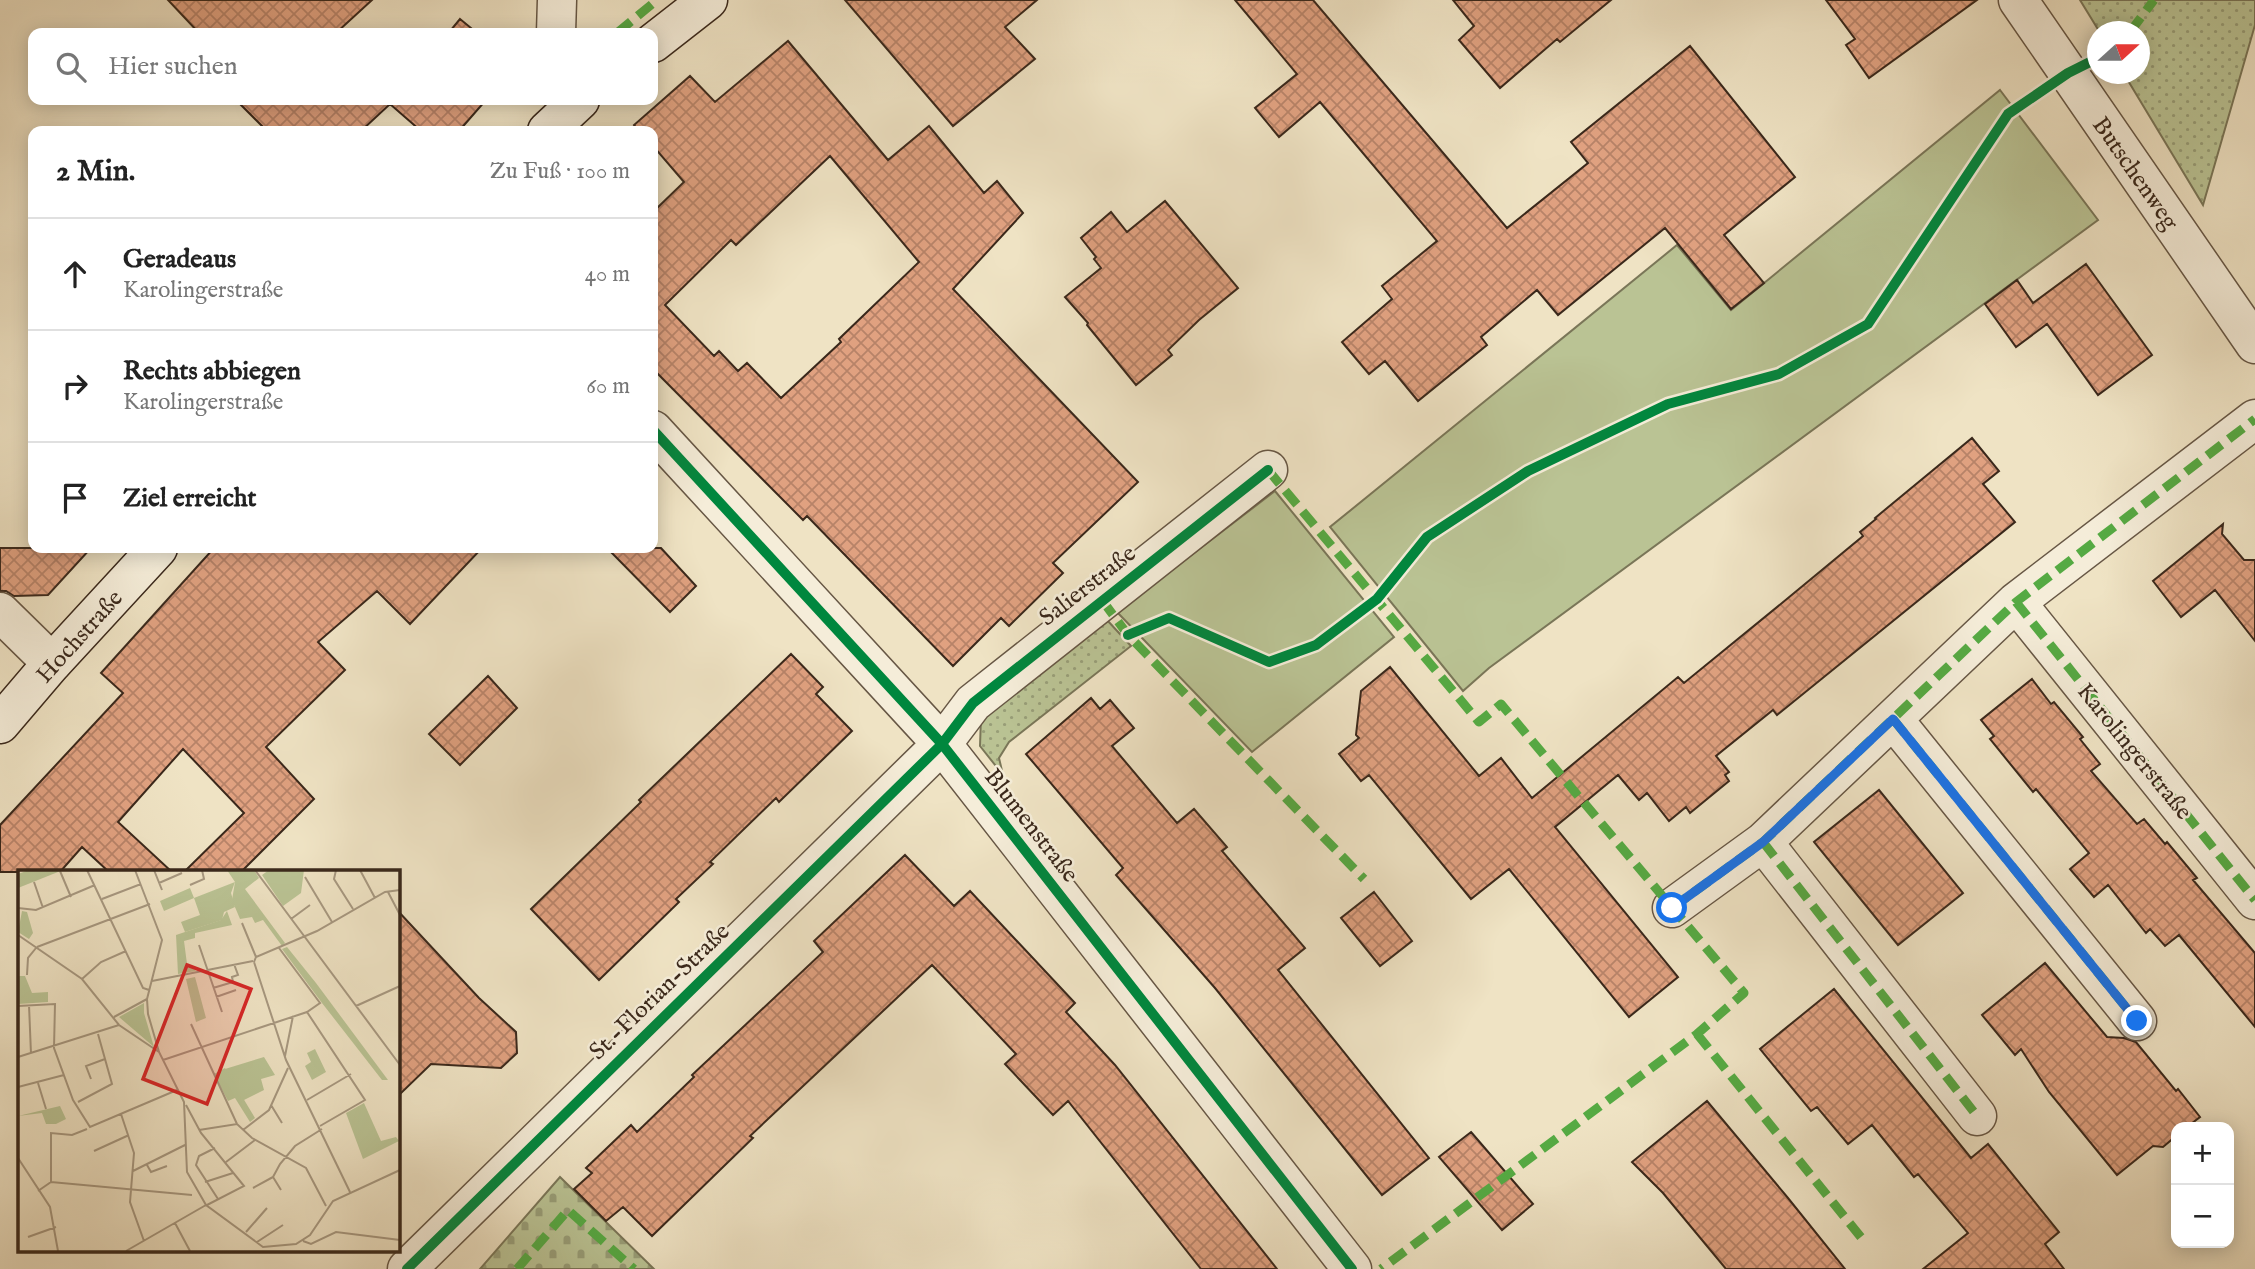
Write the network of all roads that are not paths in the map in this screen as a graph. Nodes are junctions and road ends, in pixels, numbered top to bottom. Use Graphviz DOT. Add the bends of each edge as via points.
graph roads {
  1 [pos="557,0"];
  2 [pos="2018,0"];
  3 [pos="556,28"];
  4 [pos="2255,344"];
  5 [pos="2255,419"];
  6 [pos="658,435"];
  7 [pos="1268,470"];
  8 [pos="153,553"];
  9 [pos="2016,602"];
  10 [pos="0,612"];
  11 [pos="52,663"];
  12 [pos="1893,719"];
  13 [pos="0,724"];
  14 [pos="942,744"];
  15 [pos="1763,842"];
  16 [pos="2255,900"];
  17 [pos="1672,908"];
  18 [pos="2137,1021"];
  19 [pos="1977,1116"];
  20 [pos="407,1269"];
  21 [pos="1352,1269"];
  1 -- 3 [label="street"];
  2 -- 4 [label="street, Butschenweg"];
  5 -- 9 [label="street"];
  6 -- 14 [label="street, Blumenstraße"];
  7 -- 14 [label="street, Salierstraße" via="973,703"];
  8 -- 11 [label="street, Hochstraße"];
  9 -- 12 [label="street"];
  9 -- 16 [label="street, Karolingerstraße"];
  10 -- 11 [label="street"];
  11 -- 13 [label="street, Hochstraße"];
  12 -- 15 [label="street"];
  12 -- 18 [label="street"];
  14 -- 20 [label="street, St.-Florian-Straße"];
  14 -- 21 [label="street, Blumenstraße"];
  15 -- 17 [label="street"];
  15 -- 19 [label="street"];
}
